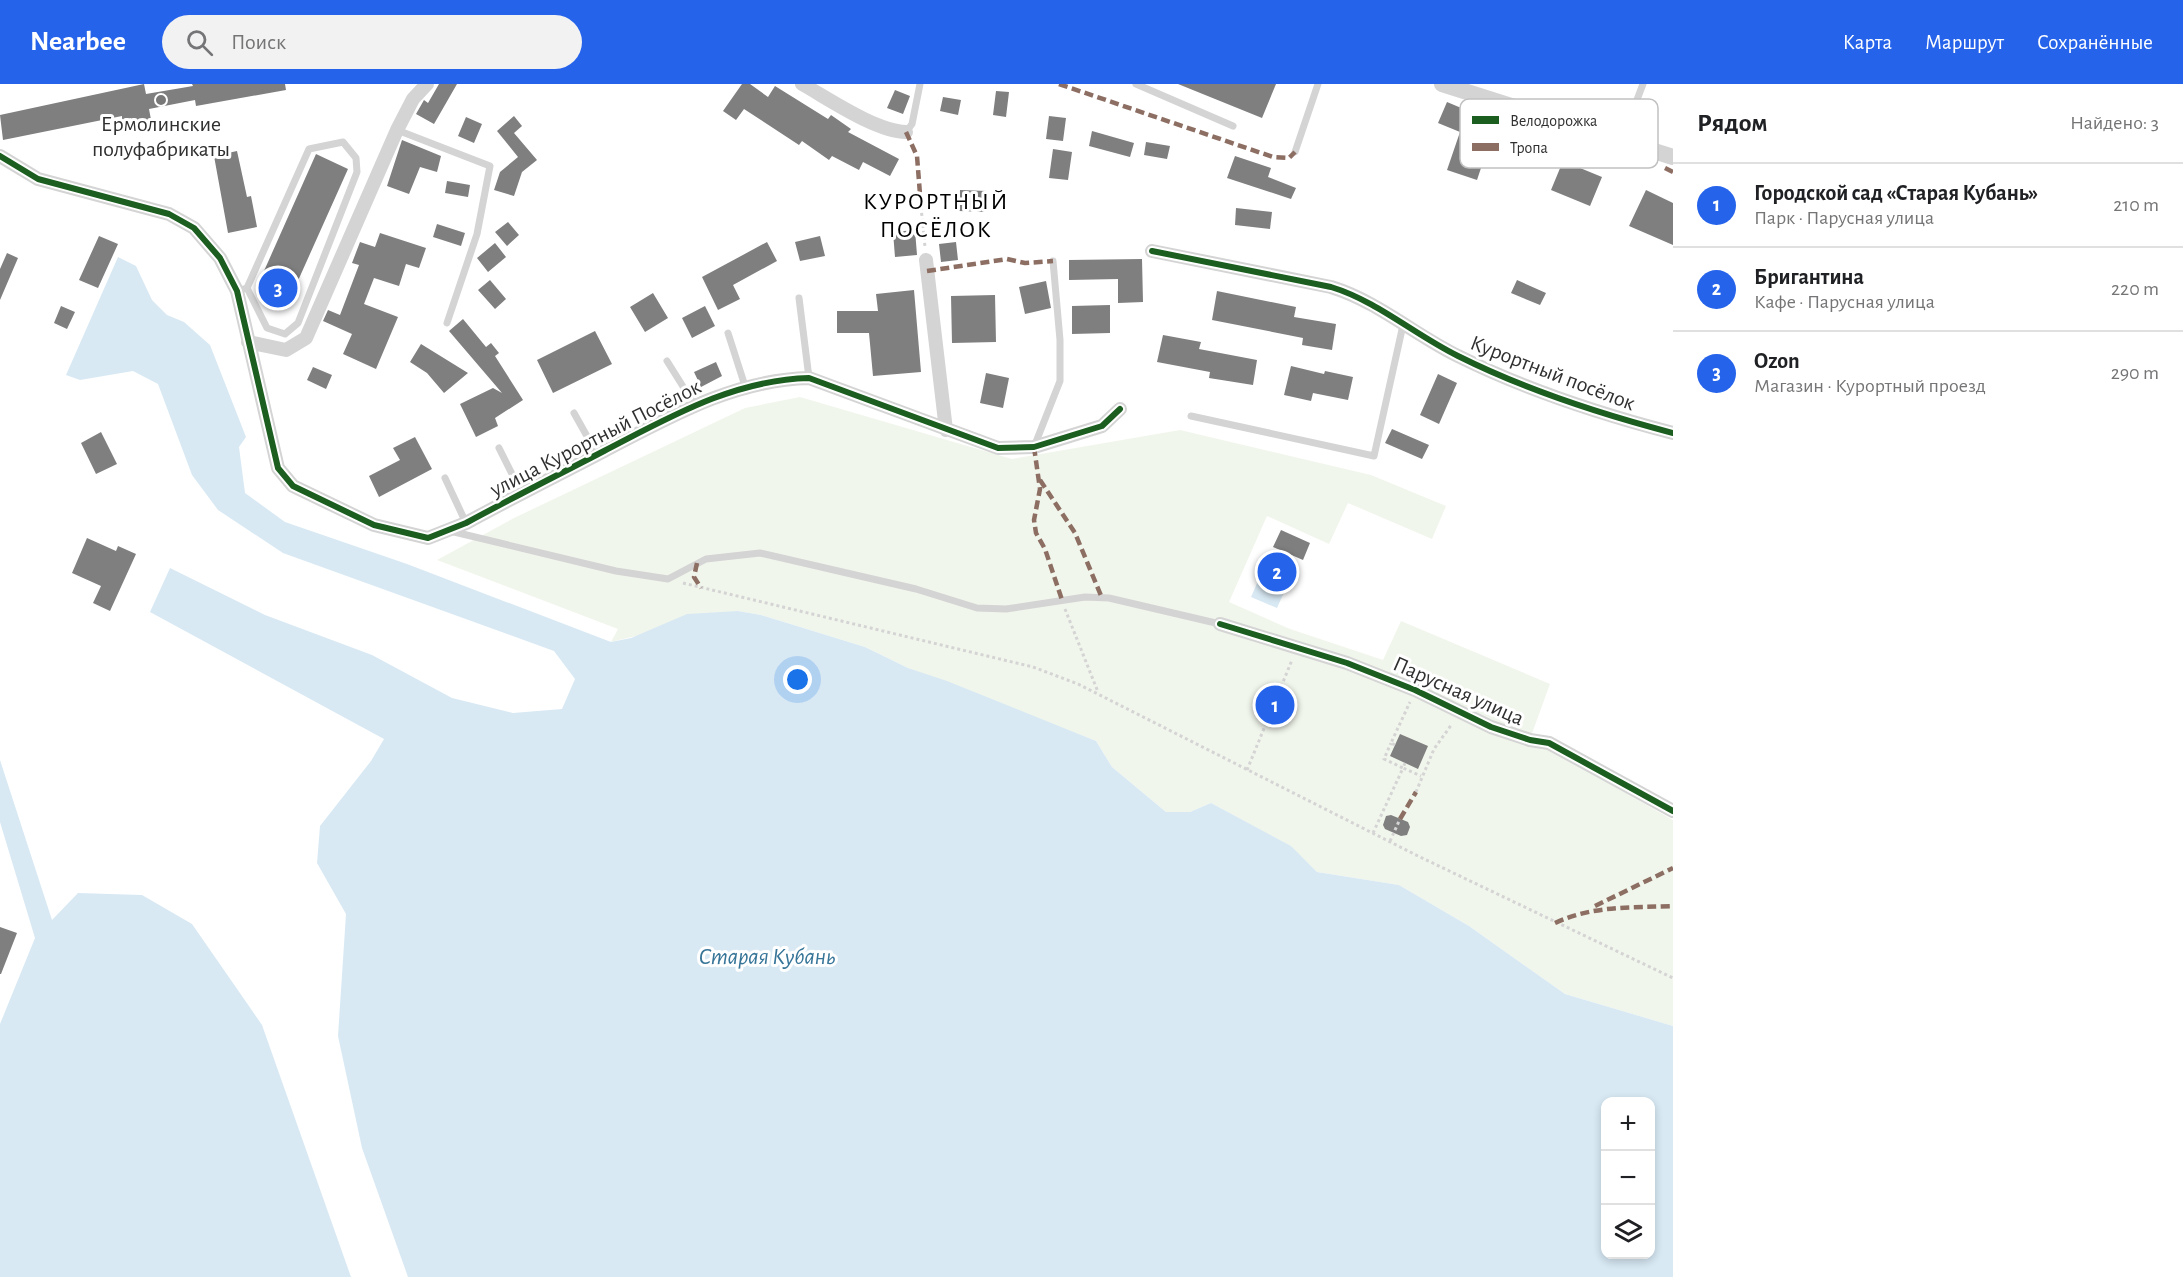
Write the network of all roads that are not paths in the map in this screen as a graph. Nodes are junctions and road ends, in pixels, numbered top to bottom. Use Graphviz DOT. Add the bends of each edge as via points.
graph roads {
  1 [pos="427,84"];
  2 [pos="802,84"];
  3 [pos="920,84"];
  4 [pos="1136,84"];
  5 [pos="1318,84"];
  6 [pos="1442,84"];
  7 [pos="1643,84"];
  8 [pos="1488,99"];
  9 [pos="1637,99"];
  10 [pos="1233,126"];
  11 [pos="397,130"];
  12 [pos="906,132"];
  13 [pos="1295,152"];
  14 [pos="1658,153"];
  15 [pos="0,156"];
  16 [pos="1673,157"];
  17 [pos="1152,251"];
  18 [pos="926,260"];
  19 [pos="1053,261"];
  20 [pos="242,289"];
  21 [pos="799,297"];
  22 [pos="447,323"];
  23 [pos="1403,325"];
  24 [pos="728,333"];
  25 [pos="248,342"];
  26 [pos="667,361"];
  27 [pos="809,378"];
  28 [pos="745,386"];
  29 [pos="694,404"];
  30 [pos="1120,409"];
  31 [pos="574,413"];
  32 [pos="1191,416"];
  33 [pos="946,430"];
  34 [pos="1673,433"];
  35 [pos="1034,447"];
  36 [pos="500,448"];
  37 [pos="597,454"];
  38 [pos="445,478"];
  39 [pos="522,494"];
  40 [pos="466,523"];
  41 [pos="448,531"];
  42 [pos="1220,624"];
  43 [pos="1673,811"];
  1 -- 11 [label="street" via="413,99"];
  2 -- 12 [label="street" via="859,116"];
  3 -- 12 [label="lane" via="912,124"];
  4 -- 10 [label="lane"];
  5 -- 13 [label="lane"];
  6 -- 8 [label="street"];
  7 -- 9 [label="lane"];
  11 -- 22 [label="lane" via="490,166 477,234"];
  11 -- 25 [label="street" via="306,338 286,350"];
  14 -- 16 [label="street"];
  15 -- 20 [label="street" via="38,179 169,214 194,228"];
  17 -- 23 [label="street, Курортный посёлок" via="1355,294"];
  18 -- 33 [label="street"];
  19 -- 35 [label="lane" via="1060,381"];
  20 -- 20 [label="lane" via="309,149 343,142 356,158 357,172 298,323 285,334 267,328"];
  20 -- 25 [label="street"];
  21 -- 27 [label="lane"];
  23 -- 32 [label="lane" via="1374,456"];
  23 -- 34 [label="street, Курортный посёлок" via="1458,356 1517,382"];
  24 -- 28 [label="lane"];
  25 -- 41 [label="street, улица Курортный Посёлок" via="278,468 293,486 374,525 428,538"];
  26 -- 29 [label="lane"];
  27 -- 28 [label="street, улица Курортный Посёлок"];
  27 -- 33 [label="street, улица Курортный Посёлок"];
  28 -- 29 [label="street, улица Курортный Посёлок"];
  29 -- 37 [label="street, улица Курортный Посёлок"];
  30 -- 35 [label="street, улица Курортный Посёлок" via="1102,426"];
  31 -- 37 [label="lane"];
  33 -- 35 [label="street, улица Курортный Посёлок" via="998,448"];
  36 -- 39 [label="lane"];
  37 -- 39 [label="street, улица Курортный Посёлок"];
  38 -- 40 [label="lane"];
  39 -- 40 [label="street, улица Курортный Посёлок"];
  40 -- 41 [label="street, улица Курортный Посёлок"];
  41 -- 42 [label="lane" via="668,579 706,559 760,553 916,589 977,608 1006,609 1084,597 1109,598"];
  42 -- 43 [label="street, Парусная улица" via="1347,663 1509,734 1549,743"];
}
